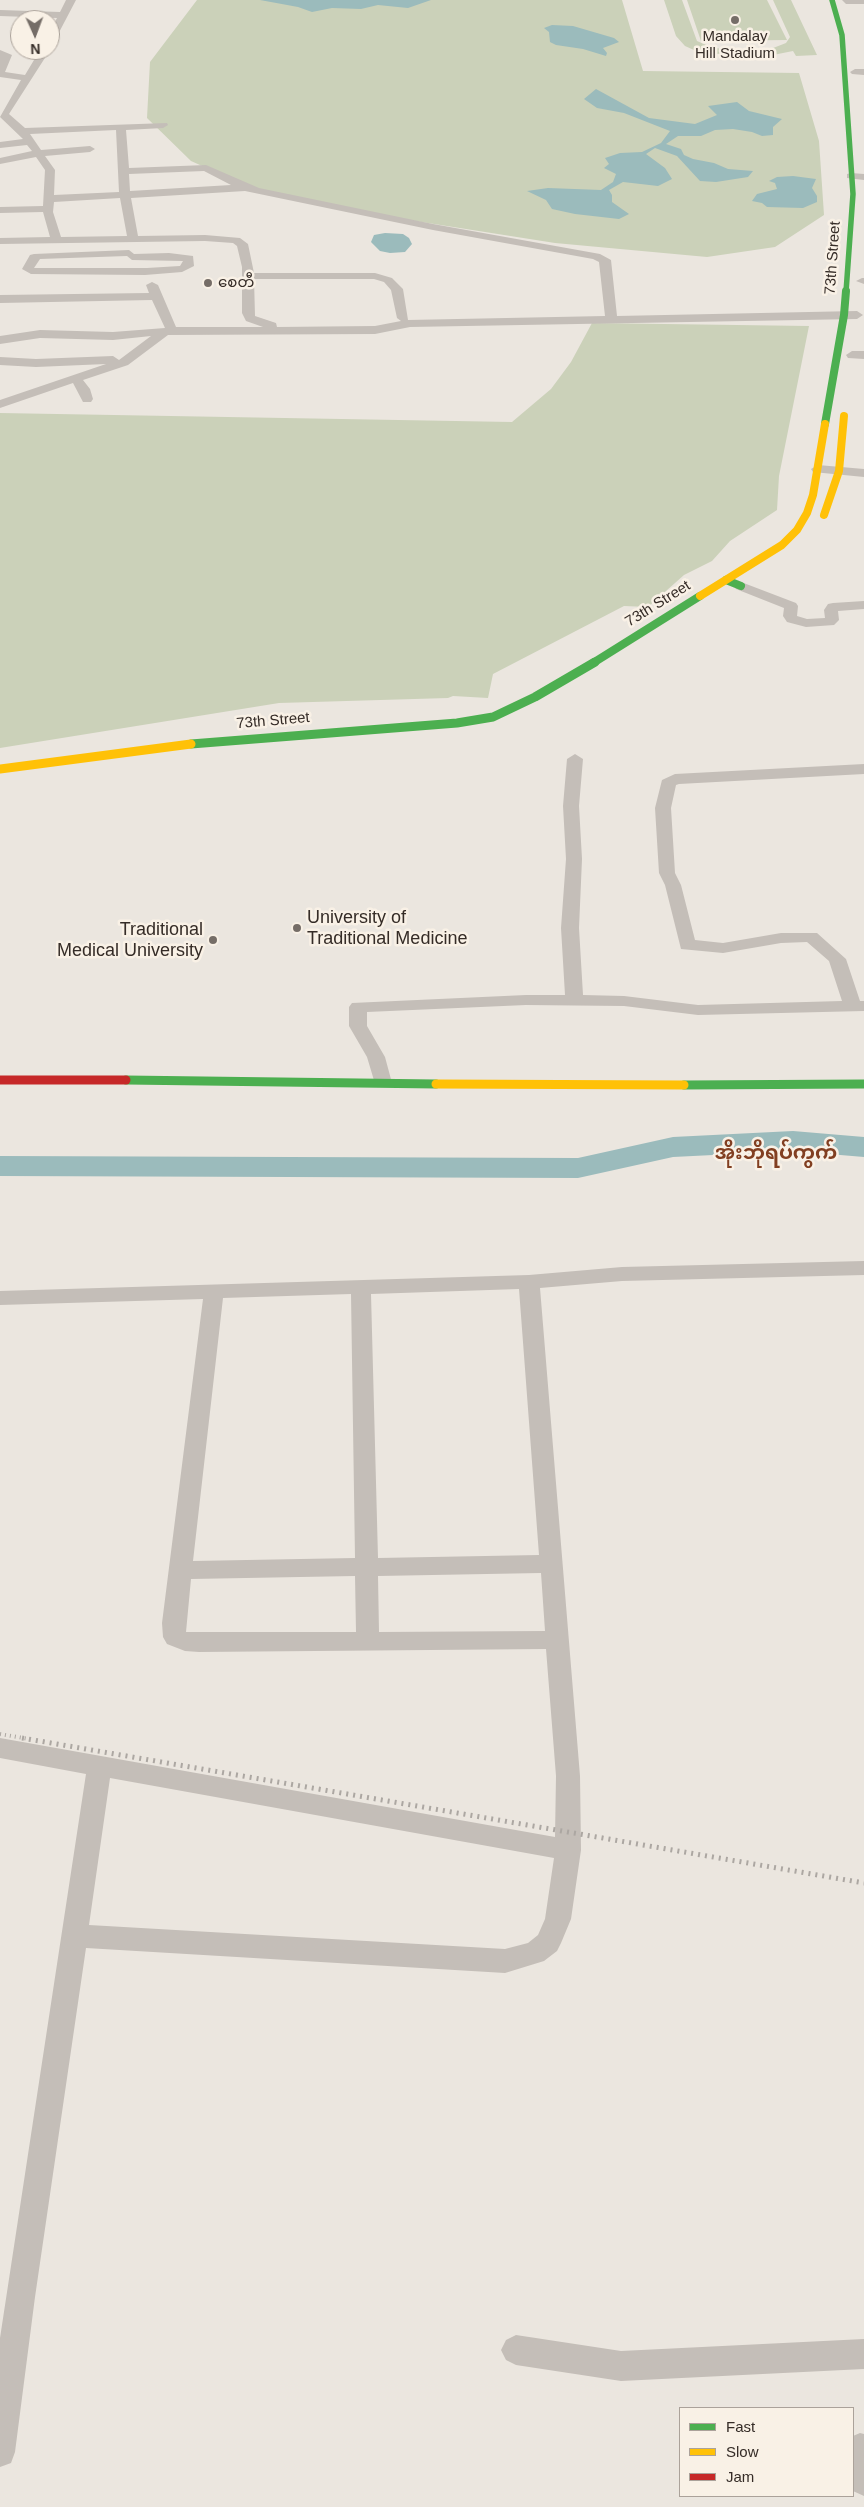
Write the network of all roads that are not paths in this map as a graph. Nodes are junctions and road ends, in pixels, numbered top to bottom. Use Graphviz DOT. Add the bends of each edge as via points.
graph roads {
  1 [pos="70,0"];
  2 [pos="832,0"];
  3 [pos="864,1"];
  4 [pos="847,4"];
  5 [pos="0,13"];
  6 [pos="63,15"];
  7 [pos="60,21"];
  8 [pos="0,53"];
  9 [pos="855,54"];
  10 [pos="38,60"];
  11 [pos="859,72"];
  12 [pos="0,74"];
  13 [pos="27,78"];
  14 [pos="858,87"];
  15 [pos="163,125"];
  16 [pos="121,126"];
  17 [pos="23,131"];
  18 [pos="31,142"];
  19 [pos="0,145"];
  20 [pos="90,149"];
  21 [pos="40,153"];
  22 [pos="0,161"];
  23 [pos="125,171"];
  24 [pos="851,176"];
  25 [pos="864,177"];
  26 [pos="246,188"];
  27 [pos="125,194"];
  28 [pos="47,204"];
  29 [pos="0,210"];
  30 [pos="133,239"];
  31 [pos="57,240"];
  32 [pos="116,240"];
  33 [pos="4,241"];
  34 [pos="0,252"];
  35 [pos="130,255"];
  36 [pos="145,271"];
  37 [pos="248,276"];
  38 [pos="157,296"];
  39 [pos="0,299"];
  40 [pos="844,315"];
  41 [pos="857,315"];
  42 [pos="403,318"];
  43 [pos="611,318"];
  44 [pos="288,330"];
  45 [pos="167,332"];
  46 [pos="854,339"];
  47 [pos="0,340"];
  48 [pos="856,358"];
  49 [pos="127,360"];
  50 [pos="0,361"];
  51 [pos="76,379"];
  52 [pos="87,399"];
  53 [pos="0,404"];
  54 [pos="845,408"];
  55 [pos="818,469"];
  56 [pos="838,471"];
  57 [pos="864,473"];
  58 [pos="815,528"];
  59 [pos="726,580"];
  60 [pos="741,586"];
  61 [pos="864,605"];
  62 [pos="641,647"];
  63 [pos="584,682"];
  64 [pos="462,734"];
  65 [pos="575,759"];
  66 [pos="0,769"];
  67 [pos="864,769"];
  68 [pos="0,781"];
  69 [pos="575,1000"];
  70 [pos="859,1006"];
  71 [pos="0,1080"];
  72 [pos="384,1083"];
  73 [pos="864,1084"];
  74 [pos="864,1268"];
  75 [pos="529,1282"];
  76 [pos="361,1287"];
  77 [pos="214,1292"];
  78 [pos="0,1298"];
  79 [pos="552,1564"];
  80 [pos="367,1566"];
  81 [pos="180,1570"];
  82 [pos="368,1640"];
  83 [pos="557,1640"];
  84 [pos="0,1748"];
  85 [pos="99,1766"];
  86 [pos="568,1850"];
  87 [pos="73,1936"];
  88 [pos="516,2350"];
  89 [pos="864,2354"];
  90 [pos="860,2448"];
  91 [pos="0,2452"];
  92 [pos="864,2481"];
  1 -- 6 [label="street"];
  2 -- 24 [label="main road, 73th Street" via="842,35"];
  3 -- 4 [label="street"];
  5 -- 6 [label="street"];
  6 -- 7 [label="street"];
  8 -- 12 [label="street" via="7,55"];
  9 -- 11 [label="main road"];
  10 -- 13 [label="street"];
  11 -- 14 [label="main road"];
  12 -- 13 [label="street"];
  13 -- 17 [label="street" via="4,115"];
  15 -- 16 [label="street"];
  16 -- 17 [label="street"];
  16 -- 23 [label="street"];
  17 -- 18 [label="street"];
  18 -- 19 [label="street"];
  18 -- 21 [label="street"];
  20 -- 21 [label="street"];
  21 -- 22 [label="street"];
  21 -- 28 [label="street" via="50,170"];
  23 -- 26 [label="street" via="206,168"];
  23 -- 27 [label="street"];
  24 -- 25 [label="street"];
  24 -- 40 [label="main road, 73th Street" via="853,194"];
  26 -- 27 [label="street"];
  26 -- 43 [label="street" via="374,216 601,257 605,260"];
  27 -- 28 [label="street"];
  27 -- 30 [label="street"];
  28 -- 29 [label="street"];
  28 -- 31 [label="street"];
  30 -- 32 [label="street"];
  30 -- 37 [label="street" via="221,237 236,240 245,250"];
  31 -- 32 [label="street"];
  31 -- 33 [label="street"];
  32 -- 35 [label="street"];
  33 -- 34 [label="street"];
  35 -- 36 [label="street"];
  35 -- 36 [label="street" via="189,258 188,266 182,269"];
  35 -- 36 [label="street" via="40,256 34,257 28,269"];
  36 -- 38 [label="street"];
  37 -- 42 [label="street" via="375,276 388,280 397,289"];
  37 -- 44 [label="street" via="250,318"];
  38 -- 39 [label="street"];
  38 -- 45 [label="street"];
  40 -- 41 [label="street"];
  40 -- 43 [label="street"];
  40 -- 55 [label="main road, 73th Street"];
  43 -- 44 [label="street" via="410,323 375,330"];
  44 -- 45 [label="street"];
  45 -- 47 [label="street" via="113,336 40,334"];
  45 -- 49 [label="street"];
  46 -- 48 [label="main road"];
  49 -- 50 [label="street"];
  49 -- 51 [label="street"];
  51 -- 52 [label="street"];
  51 -- 53 [label="street"];
  54 -- 56 [label="main road"];
  55 -- 56 [label="street"];
  55 -- 59 [label="main road, 73th Street" via="807,513 796,530 782,545"];
  56 -- 57 [label="street"];
  56 -- 58 [label="main road" via="824,515"];
  59 -- 60 [label="main road"];
  59 -- 66 [label="main road, 73th Street" via="583,669 493,717 457,723 214,741"];
  60 -- 61 [label="street" via="791,606 792,619 806,623 829,622 833,607"];
  62 -- 63 [label="main road, 73th Street"];
  64 -- 68 [label="main road, 73th Street" via="194,755"];
  65 -- 69 [label="street" via="571,806 574,859 570,928"];
  67 -- 70 [label="street" via="674,779 668,783 663,808 667,873 673,885 686,945 723,948 781,938 811,937 837,959 844,984"];
  69 -- 70 [label="street" via="624,1001 698,1010"];
  69 -- 72 [label="street" via="358,1007 358,1026 376,1056"];
  71 -- 72 [label="main road"];
  72 -- 73 [label="main road" via="545,1086"];
  74 -- 75 [label="street" via="622,1274"];
  75 -- 76 [label="street"];
  75 -- 79 [label="street"];
  76 -- 77 [label="street"];
  76 -- 80 [label="street"];
  77 -- 78 [label="street"];
  77 -- 81 [label="street"];
  79 -- 80 [label="street"];
  79 -- 83 [label="street"];
  80 -- 81 [label="street"];
  80 -- 82 [label="street"];
  81 -- 82 [label="street" via="175,1637 186,1642"];
  82 -- 83 [label="street"];
  83 -- 86 [label="street" via="568,1776"];
  84 -- 85 [label="street"];
  85 -- 86 [label="street"];
  85 -- 87 [label="street"];
  86 -- 87 [label="street" via="558,1919 548,1943 535,1953 505,1961"];
  87 -- 91 [label="street"];
  88 -- 89 [label="street" via="621,2366"];
  90 -- 92 [label="street"];
}
